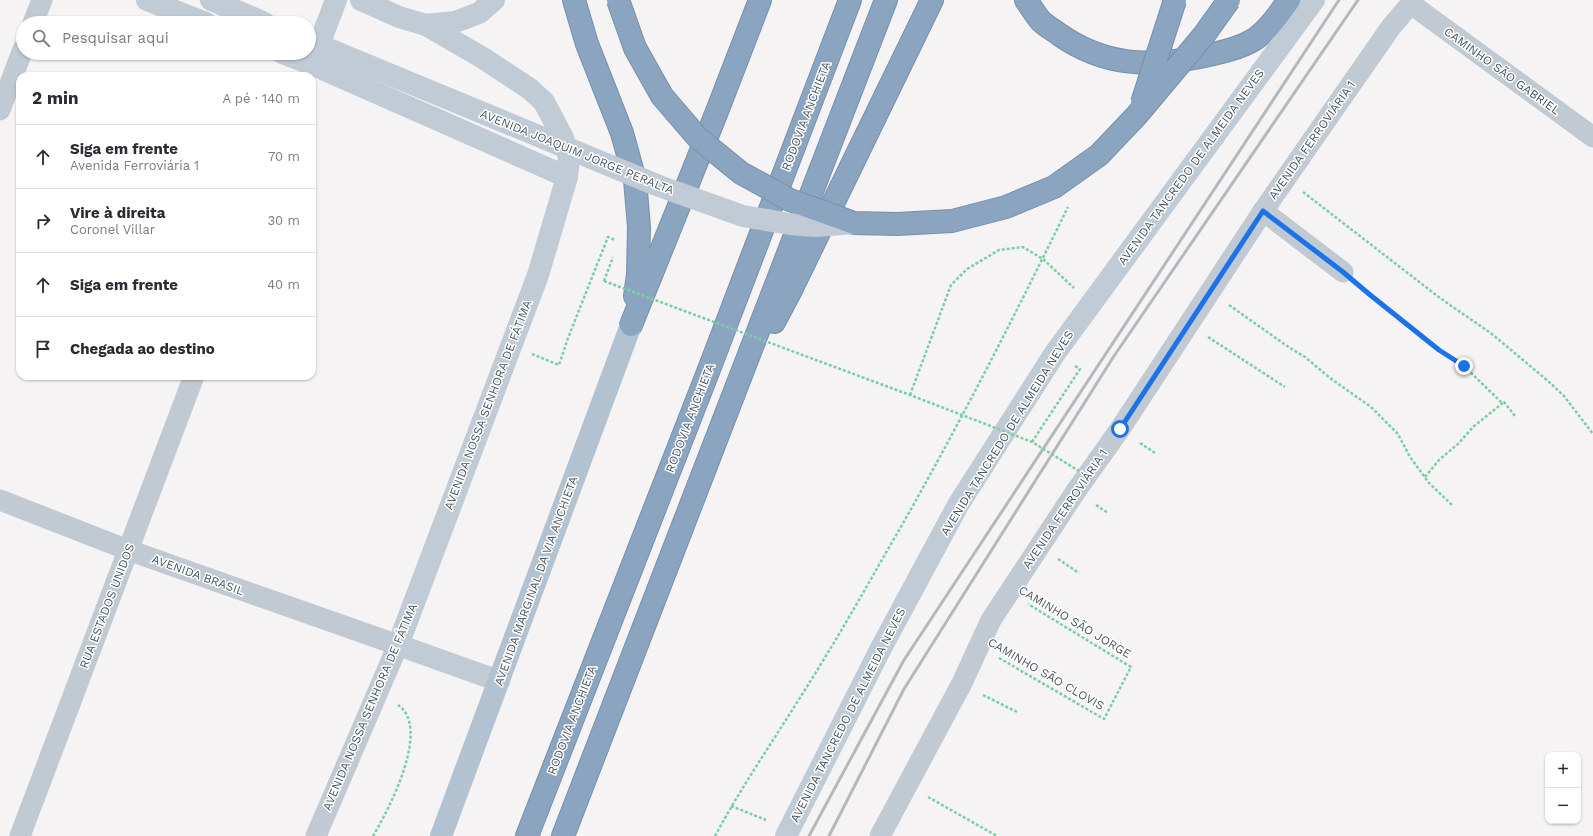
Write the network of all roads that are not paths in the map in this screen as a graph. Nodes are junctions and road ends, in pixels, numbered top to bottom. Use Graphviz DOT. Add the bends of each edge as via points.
graph roads {
  1 [pos="42,0"];
  2 [pos="148,0"];
  3 [pos="211,0"];
  4 [pos="336,0"];
  5 [pos="361,0"];
  6 [pos="494,0"];
  7 [pos="574,0"];
  8 [pos="618,0"];
  9 [pos="760,0"];
  10 [pos="850,0"];
  11 [pos="886,0"];
  12 [pos="932,0"];
  13 [pos="1026,0"];
  14 [pos="1175,0"];
  15 [pos="1229,0"];
  16 [pos="1289,0"];
  17 [pos="1314,0"];
  18 [pos="1412,2"];
  19 [pos="36,16"];
  20 [pos="188,16"];
  21 [pos="249,16"];
  22 [pos="426,25"];
  23 [pos="1255,39"];
  24 [pos="316,44"];
  25 [pos="316,52"];
  26 [pos="1271,57"];
  27 [pos="19,60"];
  28 [pos="293,60"];
  29 [pos="313,60"];
  30 [pos="309,70"];
  31 [pos="316,73"];
  32 [pos="0,110"];
  33 [pos="1138,115"];
  34 [pos="1593,137"];
  35 [pos="567,178"];
  36 [pos="1263,211"];
  37 [pos="854,223"];
  38 [pos="1343,272"];
  39 [pos="631,325"];
  40 [pos="192,380"];
  41 [pos="733,396"];
  42 [pos="0,500"];
  43 [pos="128,550"];
  44 [pos="398,645"];
  45 [pos="499,681"];
  46 [pos="788,833"];
  47 [pos="20,836"];
  48 [pos="316,836"];
  49 [pos="441,836"];
  50 [pos="527,836"];
  51 [pos="563,836"];
  52 [pos="880,836"];
  1 -- 19 [label="street"];
  2 -- 20 [label="street"];
  3 -- 21 [label="street"];
  4 -- 25 [label="street"];
  5 -- 22 [label="street" via="399,17"];
  6 -- 22 [label="street" via="479,13 454,22"];
  7 -- 39 [label="highway" via="622,133 635,180 639,227 638,274"];
  8 -- 37 [label="highway, bridge" via="635,48 662,96 698,138 741,173 790,200"];
  9 -- 39 [label="highway"];
  10 -- 50 [label="highway, RODOVIA ANCHIETA"];
  11 -- 41 [label="highway"];
  12 -- 41 [label="highway" via="791,290"];
  13 -- 23 [label="highway" via="1041,21 1073,44 1113,59 1134,63 1167,63 1215,54"];
  14 -- 33 [label="highway, bridge"];
  15 -- 33 [label="highway, bridge" via="1204,35"];
  16 -- 23 [label="highway" via="1272,23"];
  16 -- 26 [label="street, AVENIDA TANCREDO DE ALMEIDA NEVES"];
  17 -- 26 [label="street, AVENIDA TANCREDO DE ALMEIDA NEVES"];
  18 -- 34 [label="street, CAMINHO SÃO GABRIEL"];
  18 -- 36 [label="street, AVENIDA FERROVIÁRIA 1" via="1391,27"];
  22 -- 35 [label="street, AVENIDA NOSSA SENHORA DE FÁTIMA" via="483,58 530,89 544,102 564,138 569,157"];
  23 -- 26 [label="street" via="1264,42"];
  24 -- 37 [label="street, AVENIDA JOAQUIM JORGE PERALTA, bridge" via="659,186 743,216 814,226"];
  26 -- 46 [label="street, AVENIDA TANCREDO DE ALMEIDA NEVES" via="1055,353 958,505 881,648"];
  27 -- 32 [label="street"];
  28 -- 30 [label="street, AVENIDA JOAQUIM JORGE PERALTA"];
  29 -- 30 [label="street"];
  31 -- 35 [label="street, AVENIDA JOAQUIM JORGE PERALTA"];
  33 -- 37 [label="highway, bridge" via="1099,155 1054,186 1006,207 952,221"];
  35 -- 44 [label="street, AVENIDA NOSSA SENHORA DE FÁTIMA" via="538,275"];
  36 -- 38 [label="street"];
  36 -- 52 [label="street, AVENIDA FERROVIÁRIA 1" via="991,620 962,683"];
  39 -- 45 [label="main road, AVENIDA MARGINAL DA VIA ANCHIETA"];
  40 -- 43 [label="street, RUA ESTADOS UNIDOS"];
  41 -- 51 [label="highway"];
  42 -- 43 [label="street, AVENIDA BRASIL"];
  43 -- 44 [label="street, AVENIDA BRASIL"];
  43 -- 47 [label="street, RUA ESTADOS UNIDOS"];
  44 -- 45 [label="street"];
  44 -- 48 [label="street, AVENIDA NOSSA SENHORA DE FÁTIMA"];
  45 -- 49 [label="main road, AVENIDA MARGINAL DA VIA ANCHIETA"];
}
